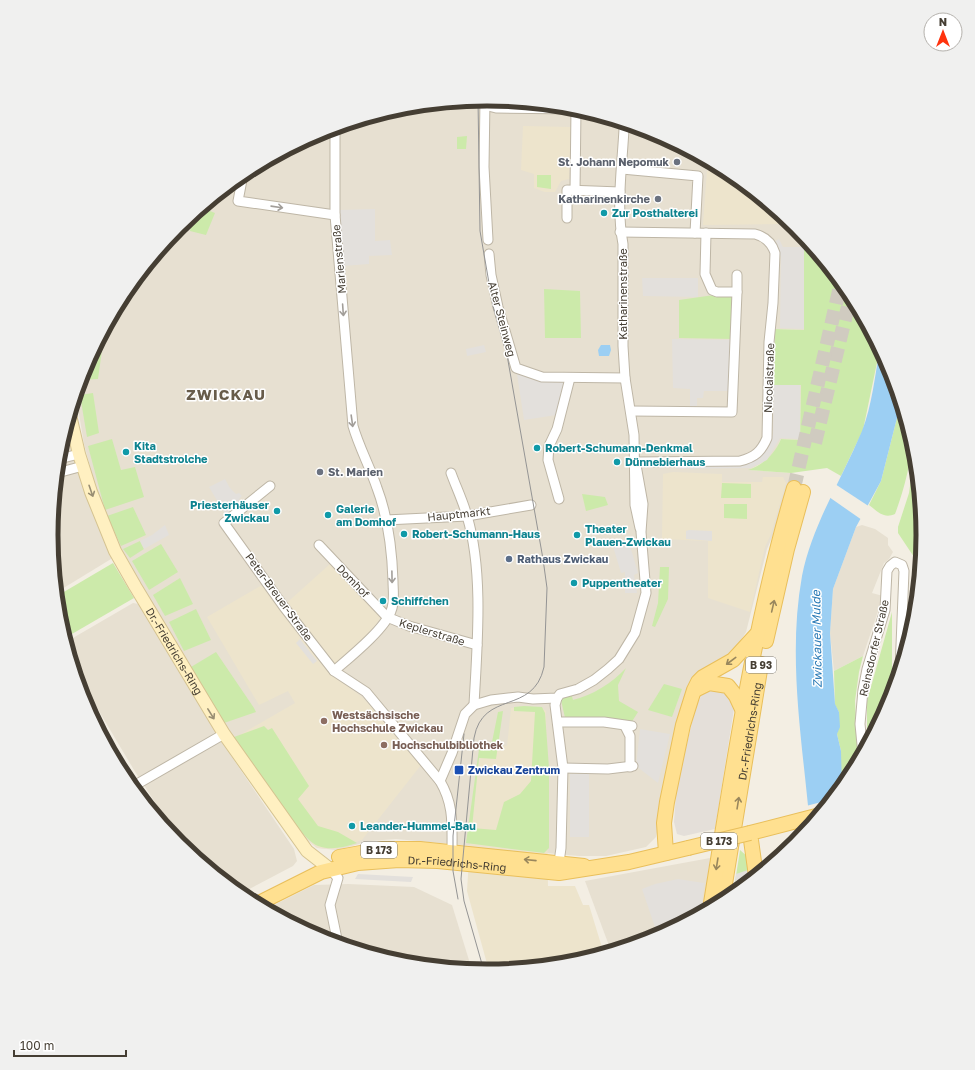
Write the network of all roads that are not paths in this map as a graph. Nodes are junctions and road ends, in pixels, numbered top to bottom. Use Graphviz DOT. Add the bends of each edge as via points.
graph roads {
  1 [pos="485,106"];
  2 [pos="492,106"];
  3 [pos="540,109"];
  4 [pos="576,115"];
  5 [pos="623,127"];
  6 [pos="334,134"];
  7 [pos="622,169"];
  8 [pos="239,185"];
  9 [pos="575,191"];
  10 [pos="620,192"];
  11 [pos="335,215"];
  12 [pos="566,218"];
  13 [pos="620,232"];
  14 [pos="695,233"];
  15 [pos="706,233"];
  16 [pos="488,240"];
  17 [pos="489,254"];
  18 [pos="737,275"];
  19 [pos="737,292"];
  20 [pos="570,378"];
  21 [pos="626,378"];
  22 [pos="630,411"];
  23 [pos="73,426"];
  24 [pos="79,454"];
  25 [pos="65,457"];
  26 [pos="635,463"];
  27 [pos="83,466"];
  28 [pos="63,471"];
  29 [pos="451,473"];
  30 [pos="270,486"];
  31 [pos="559,499"];
  32 [pos="531,505"];
  33 [pos="467,516"];
  34 [pos="386,520"];
  35 [pos="319,545"];
  36 [pos="388,617"];
  37 [pos="758,633"];
  38 [pos="477,645"];
  39 [pos="901,650"];
  40 [pos="334,671"];
  41 [pos="694,690"];
  42 [pos="557,698"];
  43 [pos="474,705"];
  44 [pos="742,710"];
  45 [pos="558,722"];
  46 [pos="224,734"];
  47 [pos="862,745"];
  48 [pos="564,768"];
  49 [pos="440,781"];
  50 [pos="137,783"];
  51 [pos="810,817"];
  52 [pos="750,833"];
  53 [pos="452,852"];
  54 [pos="666,853"];
  55 [pos="558,862"];
  56 [pos="326,866"];
  57 [pos="590,867"];
  58 [pos="755,871"];
  59 [pos="546,872"];
  60 [pos="723,894"];
  61 [pos="255,896"];
  62 [pos="263,901"];
  63 [pos="711,901"];
  64 [pos="337,937"];
  1 -- 16 [label="street" via="484,167"];
  2 -- 3 [label="street"];
  4 -- 9 [label="street"];
  5 -- 7 [label="street, Katharinenstraße"];
  6 -- 11 [label="street, Marienstraße"];
  7 -- 10 [label="street, Katharinenstraße"];
  7 -- 14 [label="street" via="698,176"];
  8 -- 11 [label="street, one-way" via="238,201"];
  9 -- 10 [label="street"];
  9 -- 12 [label="street" via="567,190"];
  10 -- 13 [label="street, Katharinenstraße"];
  11 -- 34 [label="street, Marienstraße, one-way" via="353,426 378,488"];
  13 -- 14 [label="street, Nicolaistraße"];
  13 -- 21 [label="street, Katharinenstraße" via="623,244 623,346"];
  14 -- 15 [label="street, Nicolaistraße"];
  15 -- 19 [label="street" via="705,274 712,290"];
  15 -- 26 [label="street, Nicolaistraße" via="755,234 762,236 773,246 775,276 767,438 762,450 753,457 740,460"];
  17 -- 20 [label="street, Alter Steinweg" via="498,307 516,368 542,378"];
  18 -- 19 [label="street"];
  19 -- 22 [label="street" via="732,412"];
  20 -- 21 [label="street, Alter Steinweg"];
  20 -- 31 [label="street" via="557,429 549,446 548,460"];
  21 -- 22 [label="street, Katharinenstraße"];
  22 -- 26 [label="street, Katharinenstraße"];
  23 -- 24 [label="main road, Dr.-Friedrichs-Ring"];
  24 -- 25 [label="street"];
  24 -- 27 [label="main road, Dr.-Friedrichs-Ring"];
  26 -- 42 [label="street, Katharinenstraße" via="643,504 641,532 646,593 635,633 619,659 608,669 594,680 578,689 560,694"];
  27 -- 28 [label="street"];
  27 -- 46 [label="main road, Dr.-Friedrichs-Ring, one-way" via="118,558"];
  29 -- 33 [label="street"];
  30 -- 40 [label="street, Peter-Breuer-Straße" via="224,523"];
  32 -- 33 [label="street, Hauptmarkt"];
  33 -- 34 [label="street, Hauptmarkt"];
  33 -- 38 [label="street" via="474,553 478,611"];
  34 -- 36 [label="street, one-way" via="393,601"];
  35 -- 36 [label="street, Domhof"];
  36 -- 38 [label="street, Keplerstraße" via="409,626"];
  36 -- 40 [label="street" via="366,643"];
  37 -- 41 [label="main road, one-way" via="733,660 703,677"];
  37 -- 44 [label="main road, Dr.-Friedrichs-Ring / B 93"];
  60 -- 37 [label="main road, Dr.-Friedrichs-Ring / B 93, one-way" via="765,646 799,490 782,530"];
  38 -- 43 [label="street"];
  39 -- 47 [label="street, Reinsdorfer Straße" via="904,571 902,565 895,562 887,572 885,610 863,690 860,724"];
  40 -- 49 [label="street, Peter-Breuer-Straße" via="366,692"];
  41 -- 44 [label="main road" via="709,683 723,684 733,690"];
  41 -- 54 [label="main road" via="683,725 664,817"];
  42 -- 43 [label="street, Katharinenstraße" via="518,697"];
  42 -- 45 [label="street" via="555,705"];
  43 -- 49 [label="street" via="465,714"];
  44 -- 63 [label="main road, Dr.-Friedrichs-Ring / B 93, one-way"];
  45 -- 48 [label="street"];
  45 -- 48 [label="street" via="604,722 629,726 631,766 608,769"];
  46 -- 50 [label="street"];
  46 -- 56 [label="main road, Dr.-Friedrichs-Ring" via="296,837 307,851"];
  48 -- 55 [label="street"];
  49 -- 53 [label="street, Peter-Breuer-Straße" via="448,795 451,811"];
  51 -- 52 [label="main road, B 173"];
  52 -- 54 [label="main road, B 173, bridge"];
  52 -- 58 [label="main road"];
  55 -- 53 [label="main road, Dr.-Friedrichs-Ring / B 173, one-way"];
  53 -- 56 [label="main road, Dr.-Friedrichs-Ring / B 173" via="382,849 349,855"];
  54 -- 57 [label="main road, Dr.-Friedrichs-Ring / B 173" via="629,862"];
  55 -- 57 [label="main road, Dr.-Friedrichs-Ring / B 173"];
  55 -- 59 [label="street"];
  56 -- 59 [label="main road, Dr.-Friedrichs-Ring / B 173" via="399,860"];
  56 -- 61 [label="main road, B 173"];
  56 -- 62 [label="main road, B 173"];
  56 -- 64 [label="street" via="338,878 330,904"];
  57 -- 59 [label="main road, Dr.-Friedrichs-Ring / B 173" via="568,872"];
}
